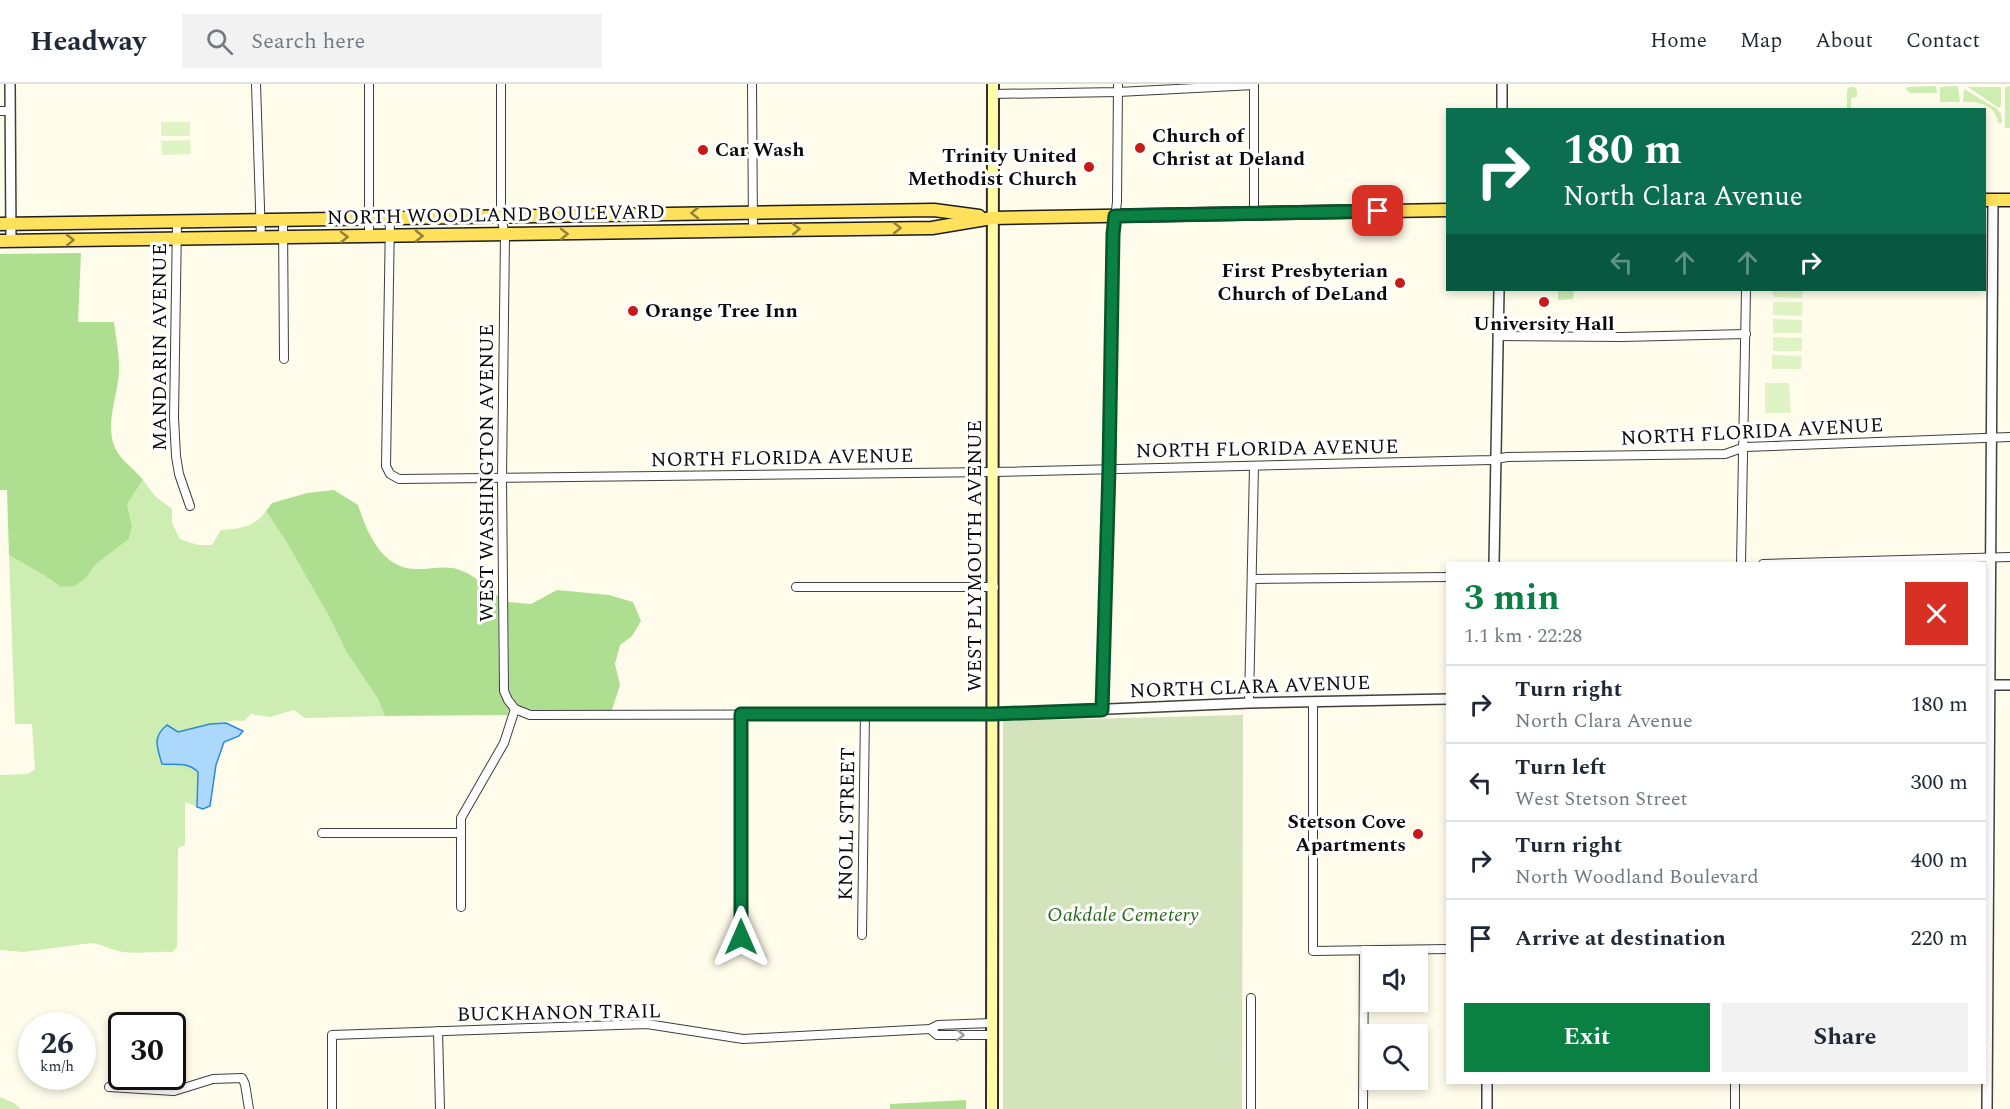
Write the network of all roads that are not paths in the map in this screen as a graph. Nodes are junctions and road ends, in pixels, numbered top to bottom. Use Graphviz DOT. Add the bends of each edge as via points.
graph roads {
  1 [pos="10,84"];
  2 [pos="256,84"];
  3 [pos="369,84"];
  4 [pos="501,84"];
  5 [pos="752,84"];
  6 [pos="1254,84"];
  7 [pos="1503,84"];
  8 [pos="1118,88"];
  9 [pos="993,89"];
  10 [pos="1502,108"];
  11 [pos="5,111"];
  12 [pos="1989,200"];
  13 [pos="2010,200"];
  14 [pos="1446,210"];
  15 [pos="753,212"];
  16 [pos="1254,213"];
  17 [pos="1115,216"];
  18 [pos="501,217"];
  19 [pos="390,218"];
  20 [pos="992,218"];
  21 [pos="369,219"];
  22 [pos="260,220"];
  23 [pos="283,220"];
  24 [pos="177,222"];
  25 [pos="6,224"];
  26 [pos="753,230"];
  27 [pos="505,235"];
  28 [pos="369,236"];
  29 [pos="391,236"];
  30 [pos="283,237"];
  31 [pos="261,238"];
  32 [pos="177,239"];
  33 [pos="6,241"];
  34 [pos="1499,291"];
  35 [pos="1746,291"];
  36 [pos="1746,334"];
  37 [pos="1498,336"];
  38 [pos="284,359"];
  39 [pos="2010,437"];
  40 [pos="1991,438"];
  41 [pos="1744,447"];
  42 [pos="1496,458"];
  43 [pos="1254,466"];
  44 [pos="1109,468"];
  45 [pos="993,472"];
  46 [pos="502,479"];
  47 [pos="190,506"];
  48 [pos="1990,557"];
  49 [pos="2010,557"];
  50 [pos="1494,562"];
  51 [pos="1741,562"];
  52 [pos="1828,562"];
  53 [pos="1446,577"];
  54 [pos="1253,579"];
  55 [pos="796,587"];
  56 [pos="994,587"];
  57 [pos="1987,685"];
  58 [pos="2010,685"];
  59 [pos="1446,699"];
  60 [pos="1313,703"];
  61 [pos="1249,704"];
  62 [pos="515,709"];
  63 [pos="1102,710"];
  64 [pos="865,713"];
  65 [pos="741,714"];
  66 [pos="993,714"];
  67 [pos="322,833"];
  68 [pos="461,833"];
  69 [pos="461,907"];
  70 [pos="862,934"];
  71 [pos="741,937"];
  72 [pos="1986,939"];
  73 [pos="1428,949"];
  74 [pos="1446,949"];
  75 [pos="1362,951"];
  76 [pos="1251,998"];
  77 [pos="1364,1012"];
  78 [pos="992,1023"];
  79 [pos="930,1029"];
  80 [pos="438,1031"];
  81 [pos="992,1035"];
  82 [pos="1487,1084"];
  83 [pos="1735,1084"];
  84 [pos="186,1087"];
  85 [pos="158,1090"];
  86 [pos="177,1090"];
  87 [pos="249,1109"];
  88 [pos="332,1109"];
  89 [pos="440,1109"];
  90 [pos="992,1109"];
  91 [pos="1251,1109"];
  92 [pos="1363,1109"];
  93 [pos="1487,1109"];
  94 [pos="1735,1109"];
  95 [pos="1987,1109"];
  1 -- 11 [label="street"];
  2 -- 22 [label="street"];
  3 -- 21 [label="street"];
  4 -- 18 [label="street, WEST WASHINGTON AVENUE"];
  5 -- 15 [label="street"];
  6 -- 8 [label="street"];
  6 -- 16 [label="street"];
  7 -- 10 [label="street"];
  8 -- 9 [label="street"];
  8 -- 17 [label="street"];
  9 -- 20 [label="main road, WEST PLYMOUTH AVENUE"];
  11 -- 25 [label="street"];
  12 -- 13 [label="main road"];
  12 -- 40 [label="street"];
  14 -- 16 [label="main road, NORTH WOODLAND BOULEVARD"];
  15 -- 18 [label="main road, NORTH WOODLAND BOULEVARD, one-way"];
  15 -- 20 [label="main road, NORTH WOODLAND BOULEVARD" via="934,210"];
  15 -- 26 [label="street"];
  16 -- 17 [label="main road, NORTH WOODLAND BOULEVARD"];
  17 -- 20 [label="main road, NORTH WOODLAND BOULEVARD"];
  17 -- 44 [label="street"];
  18 -- 19 [label="main road, NORTH WOODLAND BOULEVARD"];
  18 -- 27 [label="street, WEST WASHINGTON AVENUE"];
  19 -- 21 [label="main road, NORTH WOODLAND BOULEVARD"];
  19 -- 29 [label="street"];
  26 -- 20 [label="main road, NORTH WOODLAND BOULEVARD, one-way" via="932,228"];
  20 -- 45 [label="main road, WEST PLYMOUTH AVENUE"];
  21 -- 23 [label="main road, NORTH WOODLAND BOULEVARD"];
  21 -- 28 [label="street"];
  22 -- 23 [label="main road, NORTH WOODLAND BOULEVARD"];
  22 -- 24 [label="main road, NORTH WOODLAND BOULEVARD"];
  22 -- 31 [label="street"];
  23 -- 30 [label="street"];
  24 -- 25 [label="main road, NORTH WOODLAND BOULEVARD"];
  24 -- 32 [label="street, MANDARIN AVENUE"];
  25 -- 33 [label="street"];
  27 -- 26 [label="main road, NORTH WOODLAND BOULEVARD, one-way"];
  29 -- 27 [label="main road, NORTH WOODLAND BOULEVARD, one-way"];
  27 -- 46 [label="street, WEST WASHINGTON AVENUE"];
  28 -- 29 [label="main road, NORTH WOODLAND BOULEVARD"];
  30 -- 28 [label="main road, NORTH WOODLAND BOULEVARD, one-way"];
  29 -- 46 [label="street, NORTH FLORIDA AVENUE" via="386,466 399,479"];
  30 -- 31 [label="main road, NORTH WOODLAND BOULEVARD"];
  30 -- 38 [label="street"];
  31 -- 32 [label="main road, NORTH WOODLAND BOULEVARD"];
  33 -- 32 [label="main road, NORTH WOODLAND BOULEVARD, one-way"];
  32 -- 47 [label="street, MANDARIN AVENUE" via="174,427 178,465"];
  34 -- 37 [label="street"];
  35 -- 36 [label="street"];
  36 -- 37 [label="street"];
  36 -- 41 [label="street"];
  37 -- 42 [label="street"];
  39 -- 40 [label="street, NORTH FLORIDA AVENUE"];
  40 -- 41 [label="street, NORTH FLORIDA AVENUE"];
  40 -- 48 [label="street"];
  41 -- 42 [label="street, NORTH FLORIDA AVENUE" via="1725,454"];
  41 -- 51 [label="street"];
  42 -- 43 [label="street, NORTH FLORIDA AVENUE"];
  42 -- 50 [label="street"];
  43 -- 44 [label="street, NORTH FLORIDA AVENUE"];
  43 -- 54 [label="street"];
  44 -- 45 [label="street, NORTH FLORIDA AVENUE"];
  44 -- 63 [label="street"];
  45 -- 46 [label="street, NORTH FLORIDA AVENUE"];
  45 -- 56 [label="main road, WEST PLYMOUTH AVENUE"];
  46 -- 62 [label="street, WEST WASHINGTON AVENUE" via="504,691"];
  48 -- 49 [label="street"];
  48 -- 52 [label="street"];
  48 -- 57 [label="street"];
  53 -- 54 [label="street"];
  54 -- 61 [label="street"];
  55 -- 56 [label="street"];
  56 -- 66 [label="main road, WEST PLYMOUTH AVENUE"];
  57 -- 58 [label="street"];
  57 -- 72 [label="street"];
  59 -- 60 [label="street, NORTH CLARA AVENUE"];
  60 -- 61 [label="street, NORTH CLARA AVENUE"];
  60 -- 75 [label="street" via="1313,951"];
  61 -- 63 [label="street, NORTH CLARA AVENUE"];
  62 -- 65 [label="street, NORTH CLARA AVENUE" via="530,714"];
  62 -- 68 [label="street" via="504,743 461,818"];
  63 -- 66 [label="street, NORTH CLARA AVENUE"];
  64 -- 65 [label="street, NORTH CLARA AVENUE"];
  64 -- 66 [label="street, NORTH CLARA AVENUE"];
  64 -- 70 [label="street, KNOLL STREET"];
  65 -- 71 [label="street"];
  66 -- 78 [label="main road, WEST PLYMOUTH AVENUE"];
  67 -- 68 [label="street"];
  68 -- 69 [label="street"];
  72 -- 95 [label="street"];
  73 -- 74 [label="street"];
  76 -- 91 [label="street"];
  77 -- 92 [label="street"];
  78 -- 79 [label="street, BUCKHANON TRAIL" via="938,1025"];
  78 -- 81 [label="main road, WEST PLYMOUTH AVENUE"];
  79 -- 80 [label="street, BUCKHANON TRAIL" via="743,1039 646,1024"];
  79 -- 81 [label="street, BUCKHANON TRAIL, one-way" via="937,1035"];
  80 -- 88 [label="street, BUCKHANON TRAIL" via="332,1035"];
  80 -- 89 [label="street"];
  81 -- 90 [label="main road, WEST PLYMOUTH AVENUE"];
  82 -- 93 [label="street"];
  83 -- 94 [label="street"];
  84 -- 87 [label="street" via="213,1079 242,1078"];
  85 -- 86 [label="street"];
}
